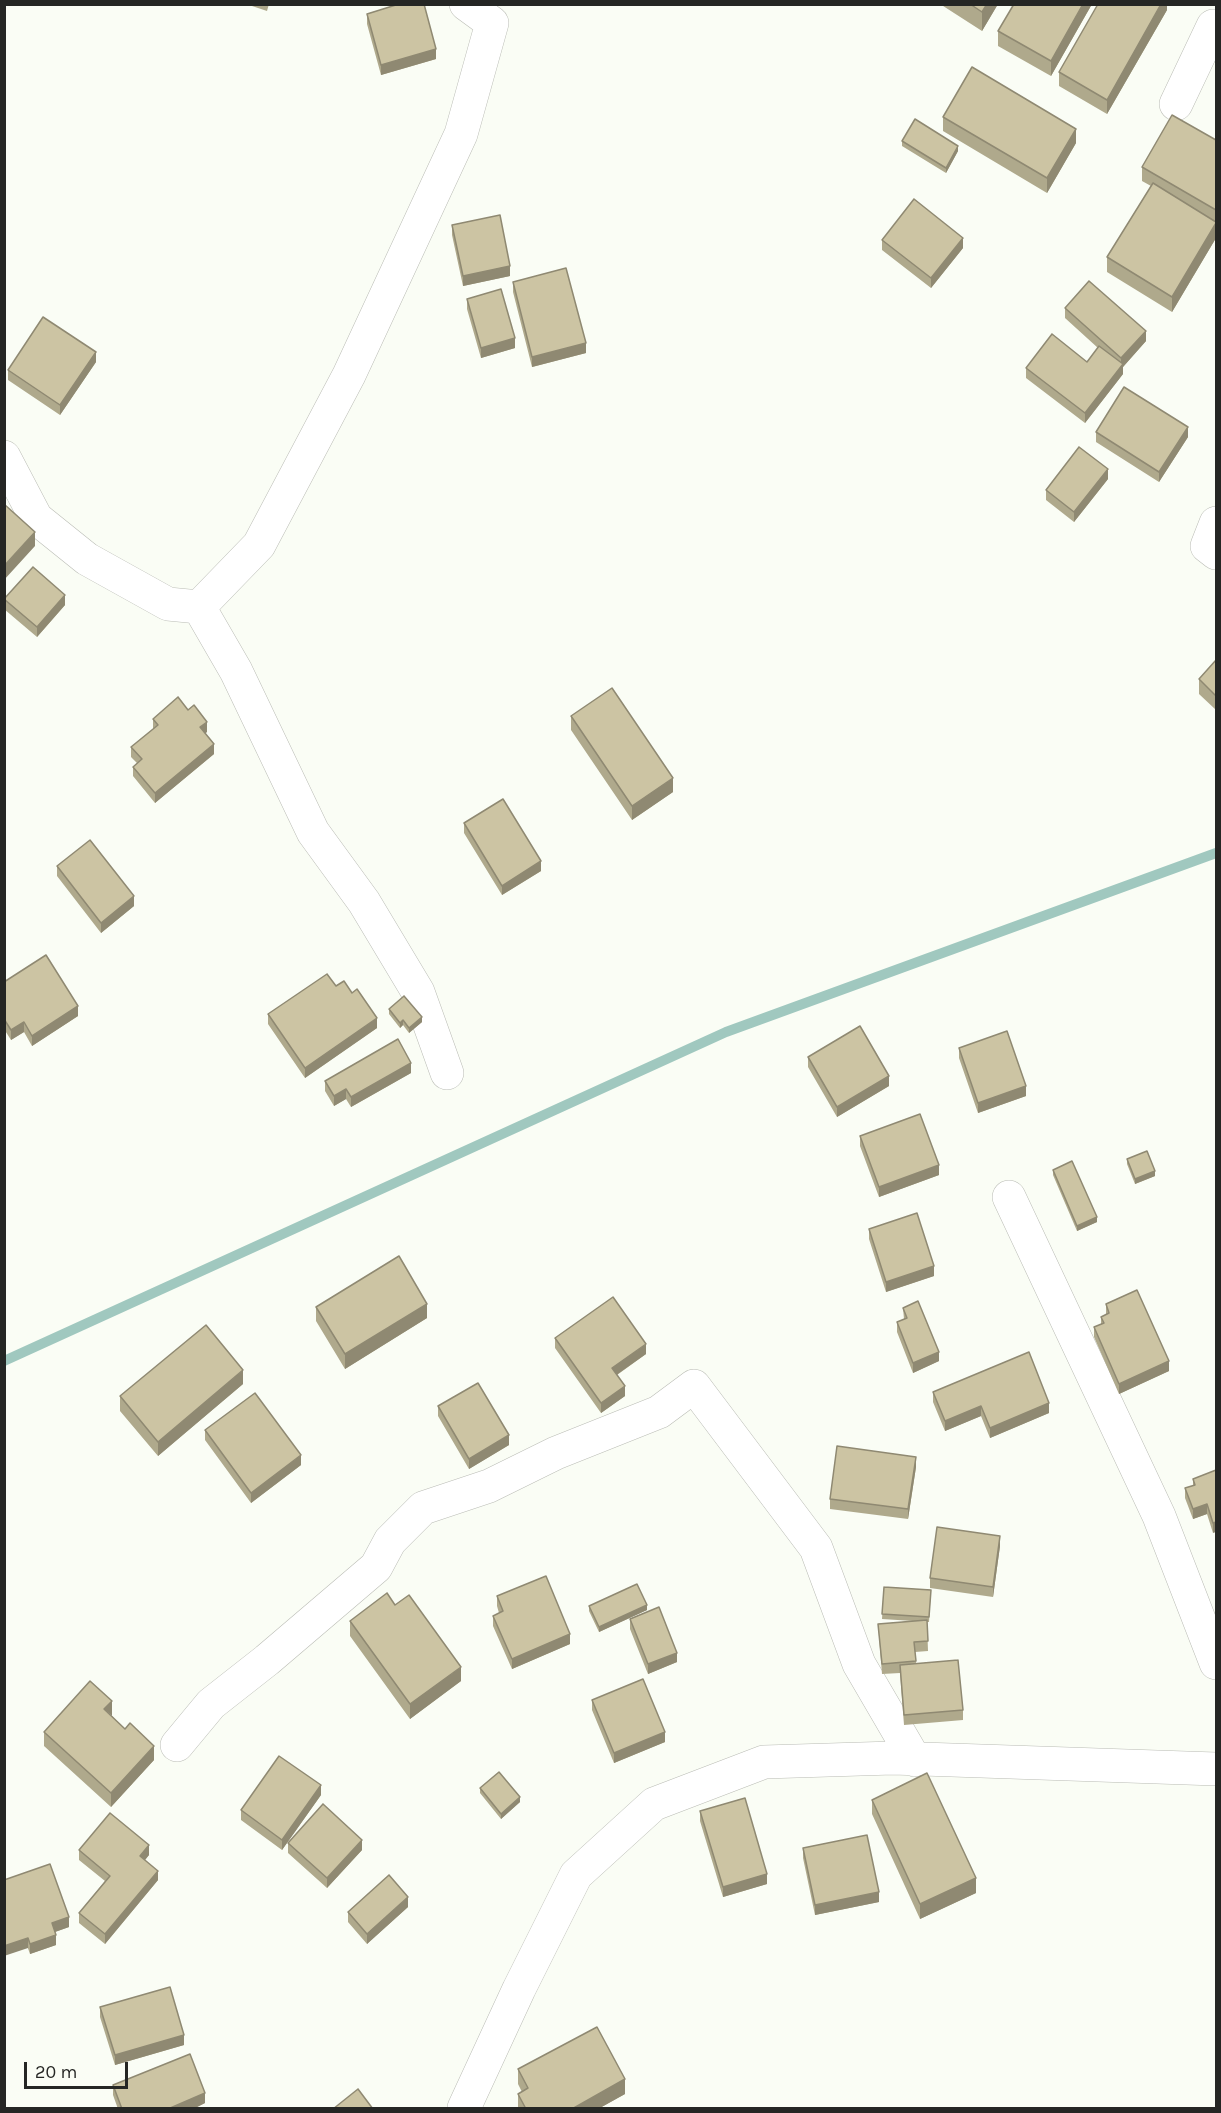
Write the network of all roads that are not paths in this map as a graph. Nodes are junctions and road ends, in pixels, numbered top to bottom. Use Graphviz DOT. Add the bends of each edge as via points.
graph roads {
  1 [pos="466,4"];
  2 [pos="1208,21"];
  3 [pos="1176,104"];
  4 [pos="4,457"];
  5 [pos="1216,523"];
  6 [pos="1216,553"];
  7 [pos="199,607"];
  8 [pos="447,1073"];
  9 [pos="1009,1197"];
  10 [pos="1216,1663"];
  11 [pos="177,1745"];
  12 [pos="915,1760"];
  13 [pos="1216,1769"];
  14 [pos="464,2109"];
  1 -- 7 [label="street" via="492,23 461,134 349,375 260,545"];
  2 -- 3 [label="street"];
  4 -- 7 [label="street" via="36,518 87,559 168,604"];
  5 -- 6 [label="street" via="1207,546"];
  7 -- 8 [label="street" via="236,671 313,832 364,903 418,992"];
  9 -- 10 [label="street" via="1159,1516"];
  11 -- 12 [label="street" via="211,1704 376,1567 390,1541 423,1508 489,1486 556,1453 659,1412 694,1386 816,1548 859,1664"];
  12 -- 13 [label="street"];
  12 -- 14 [label="street" via="764,1762 654,1804 576,1875"];
}
